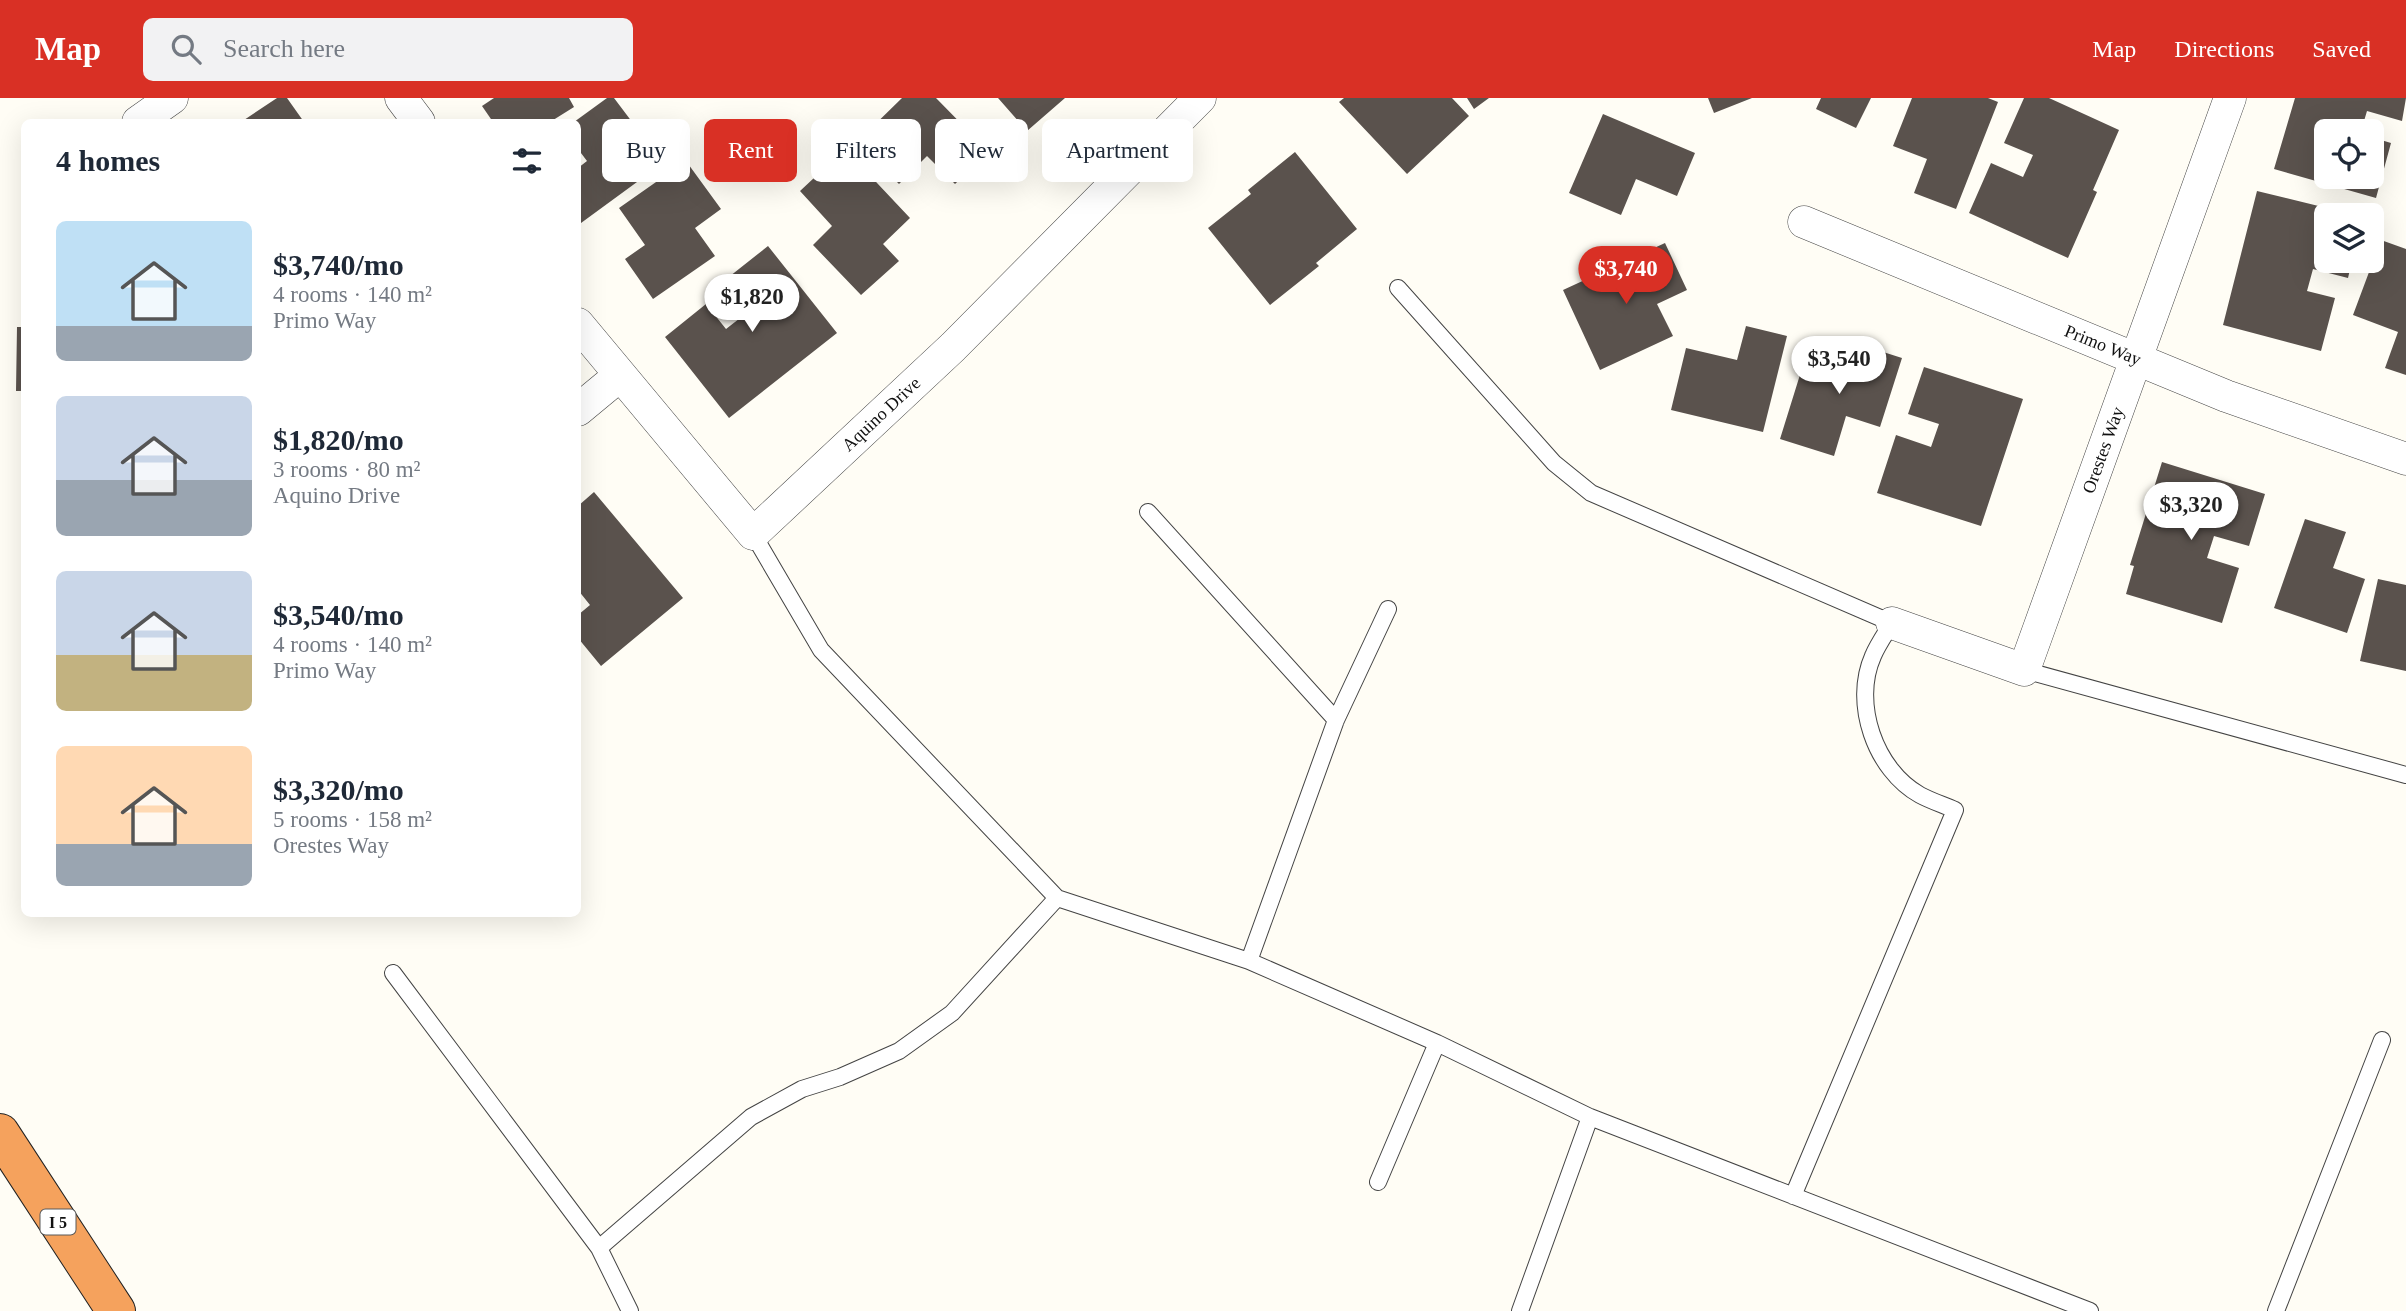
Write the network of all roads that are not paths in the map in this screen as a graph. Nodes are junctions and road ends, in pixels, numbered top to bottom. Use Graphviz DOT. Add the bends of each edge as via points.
graph roads {
  1 [pos="172,98"];
  2 [pos="401,98"];
  3 [pos="1200,98"];
  4 [pos="2230,98"];
  5 [pos="142,119"];
  6 [pos="417,119"];
  7 [pos="1804,222"];
  8 [pos="1398,288"];
  9 [pos="581,328"];
  10 [pos="2137,359"];
  11 [pos="619,376"];
  12 [pos="581,408"];
  13 [pos="2406,459"];
  14 [pos="1149,512"];
  15 [pos="754,534"];
  16 [pos="1388,609"];
  17 [pos="1892,623"];
  18 [pos="2024,670"];
  19 [pos="1336,720"];
  20 [pos="2406,775"];
  21 [pos="1056,898"];
  22 [pos="1249,961"];
  23 [pos="393,973"];
  24 [pos="2382,1040"];
  25 [pos="1437,1043"];
  26 [pos="1590,1117"];
  27 [pos="0,1133"];
  28 [pos="1378,1182"];
  29 [pos="1793,1196"];
  30 [pos="599,1248"];
  31 [pos="116,1311"];
  32 [pos="629,1311"];
  33 [pos="1520,1311"];
  34 [pos="2090,1311"];
  35 [pos="2276,1311"];
  1 -- 5 [label="street"];
  2 -- 6 [label="street"];
  3 -- 15 [label="street, Aquino Drive" via="953,347"];
  4 -- 10 [label="street, Orestes Way"];
  7 -- 10 [label="street, Primo Way"];
  8 -- 17 [label="lane" via="1554,463 1591,493"];
  9 -- 11 [label="street"];
  10 -- 13 [label="street, Primo Way" via="2226,396"];
  10 -- 18 [label="street, Orestes Way"];
  11 -- 12 [label="street"];
  11 -- 15 [label="street"];
  14 -- 19 [label="lane"];
  15 -- 21 [label="lane" via="821,650"];
  16 -- 19 [label="lane"];
  17 -- 18 [label="street"];
  17 -- 29 [label="lane" via="1872,656 1866,682 1867,722 1882,758 1899,778 1919,795 1955,810"];
  18 -- 20 [label="lane"];
  19 -- 22 [label="lane"];
  21 -- 22 [label="lane"];
  21 -- 30 [label="lane" via="952,1013 900,1051 802,1089 751,1117"];
  22 -- 25 [label="lane"];
  23 -- 30 [label="lane"];
  24 -- 35 [label="lane"];
  25 -- 26 [label="lane"];
  25 -- 28 [label="lane"];
  26 -- 29 [label="lane"];
  26 -- 33 [label="lane"];
  27 -- 31 [label="highway, I 5"];
  29 -- 34 [label="lane"];
  30 -- 32 [label="lane"];
}
